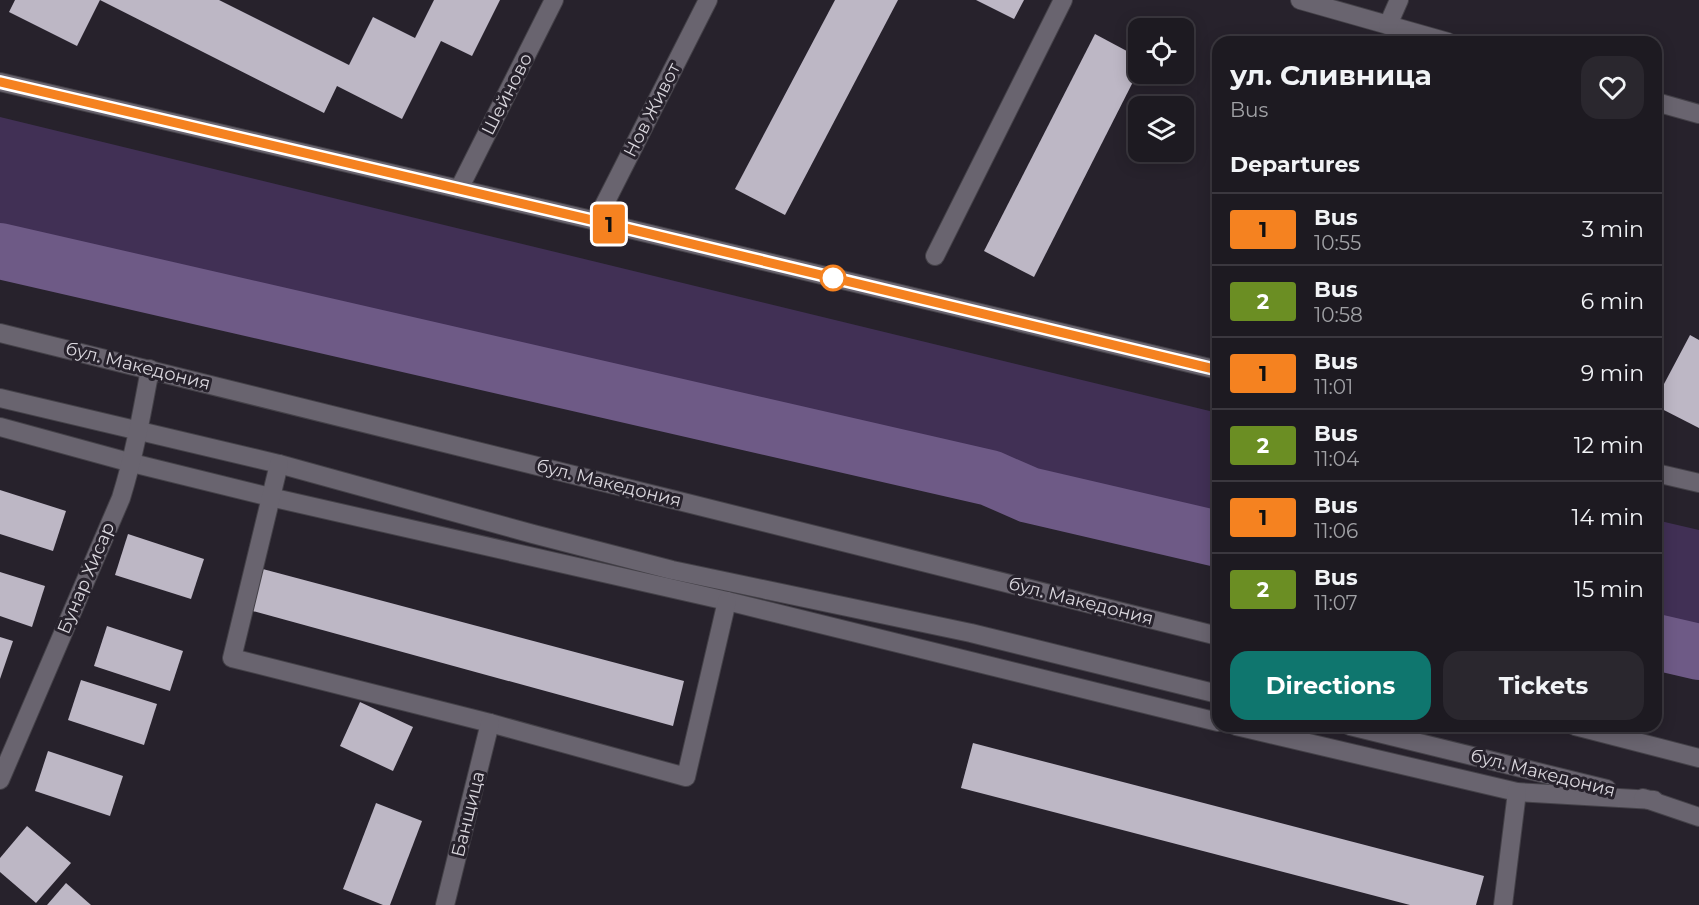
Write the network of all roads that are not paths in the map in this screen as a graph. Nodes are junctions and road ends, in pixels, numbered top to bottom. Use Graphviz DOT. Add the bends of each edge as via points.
graph roads {
  1 [pos="554,0"];
  2 [pos="708,0"];
  3 [pos="1063,0"];
  4 [pos="1300,0"];
  5 [pos="1399,0"];
  6 [pos="1388,25"];
  7 [pos="1427,36"];
  8 [pos="0,82"];
  9 [pos="1662,104"];
  10 [pos="1699,114"];
  11 [pos="459,189"];
  12 [pos="596,221"];
  13 [pos="935,256"];
  14 [pos="0,333"];
  15 [pos="150,369"];
  16 [pos="1212,369"];
  17 [pos="0,398"];
  18 [pos="0,427"];
  19 [pos="139,430"];
  20 [pos="132,463"];
  21 [pos="279,464"];
  22 [pos="1662,474"];
  23 [pos="1699,483"];
  24 [pos="270,497"];
  25 [pos="727,602"];
  26 [pos="1212,634"];
  27 [pos="1212,693"];
  28 [pos="1212,721"];
  29 [pos="490,723"];
  30 [pos="1262,732"];
  31 [pos="1375,732"];
  32 [pos="1598,732"];
  33 [pos="1699,758"];
  34 [pos="0,780"];
  35 [pos="1517,792"];
  36 [pos="1654,800"];
  37 [pos="1699,817"];
  38 [pos="446,905"];
  39 [pos="1503,905"];
  1 -- 11 [label="street, Шейново"];
  2 -- 12 [label="street, Нов Живот"];
  3 -- 13 [label="street"];
  4 -- 6 [label="street"];
  5 -- 6 [label="street"];
  6 -- 7 [label="street"];
  8 -- 11 [label="street"];
  9 -- 10 [label="street"];
  11 -- 12 [label="street"];
  12 -- 16 [label="street"];
  14 -- 15 [label="street, бул. Македония"];
  15 -- 19 [label="street, Бунар Хисар"];
  15 -- 26 [label="street, бул. Македония"];
  17 -- 19 [label="street"];
  18 -- 20 [label="street"];
  19 -- 20 [label="street, Бунар Хисар"];
  19 -- 21 [label="street"];
  20 -- 24 [label="street"];
  20 -- 34 [label="street, Бунар Хисар" via="121,498"];
  21 -- 24 [label="street"];
  21 -- 27 [label="street" via="672,570 971,633"];
  22 -- 23 [label="street"];
  24 -- 25 [label="street"];
  24 -- 29 [label="street" via="232,658"];
  25 -- 28 [label="street"];
  25 -- 29 [label="street" via="686,777"];
  29 -- 38 [label="street, Банщица"];
  30 -- 35 [label="street"];
  31 -- 36 [label="street, бул. Македония"];
  32 -- 33 [label="street"];
  35 -- 36 [label="street"];
  35 -- 39 [label="street"];
  36 -- 37 [label="street, бул. Македония"];
}
